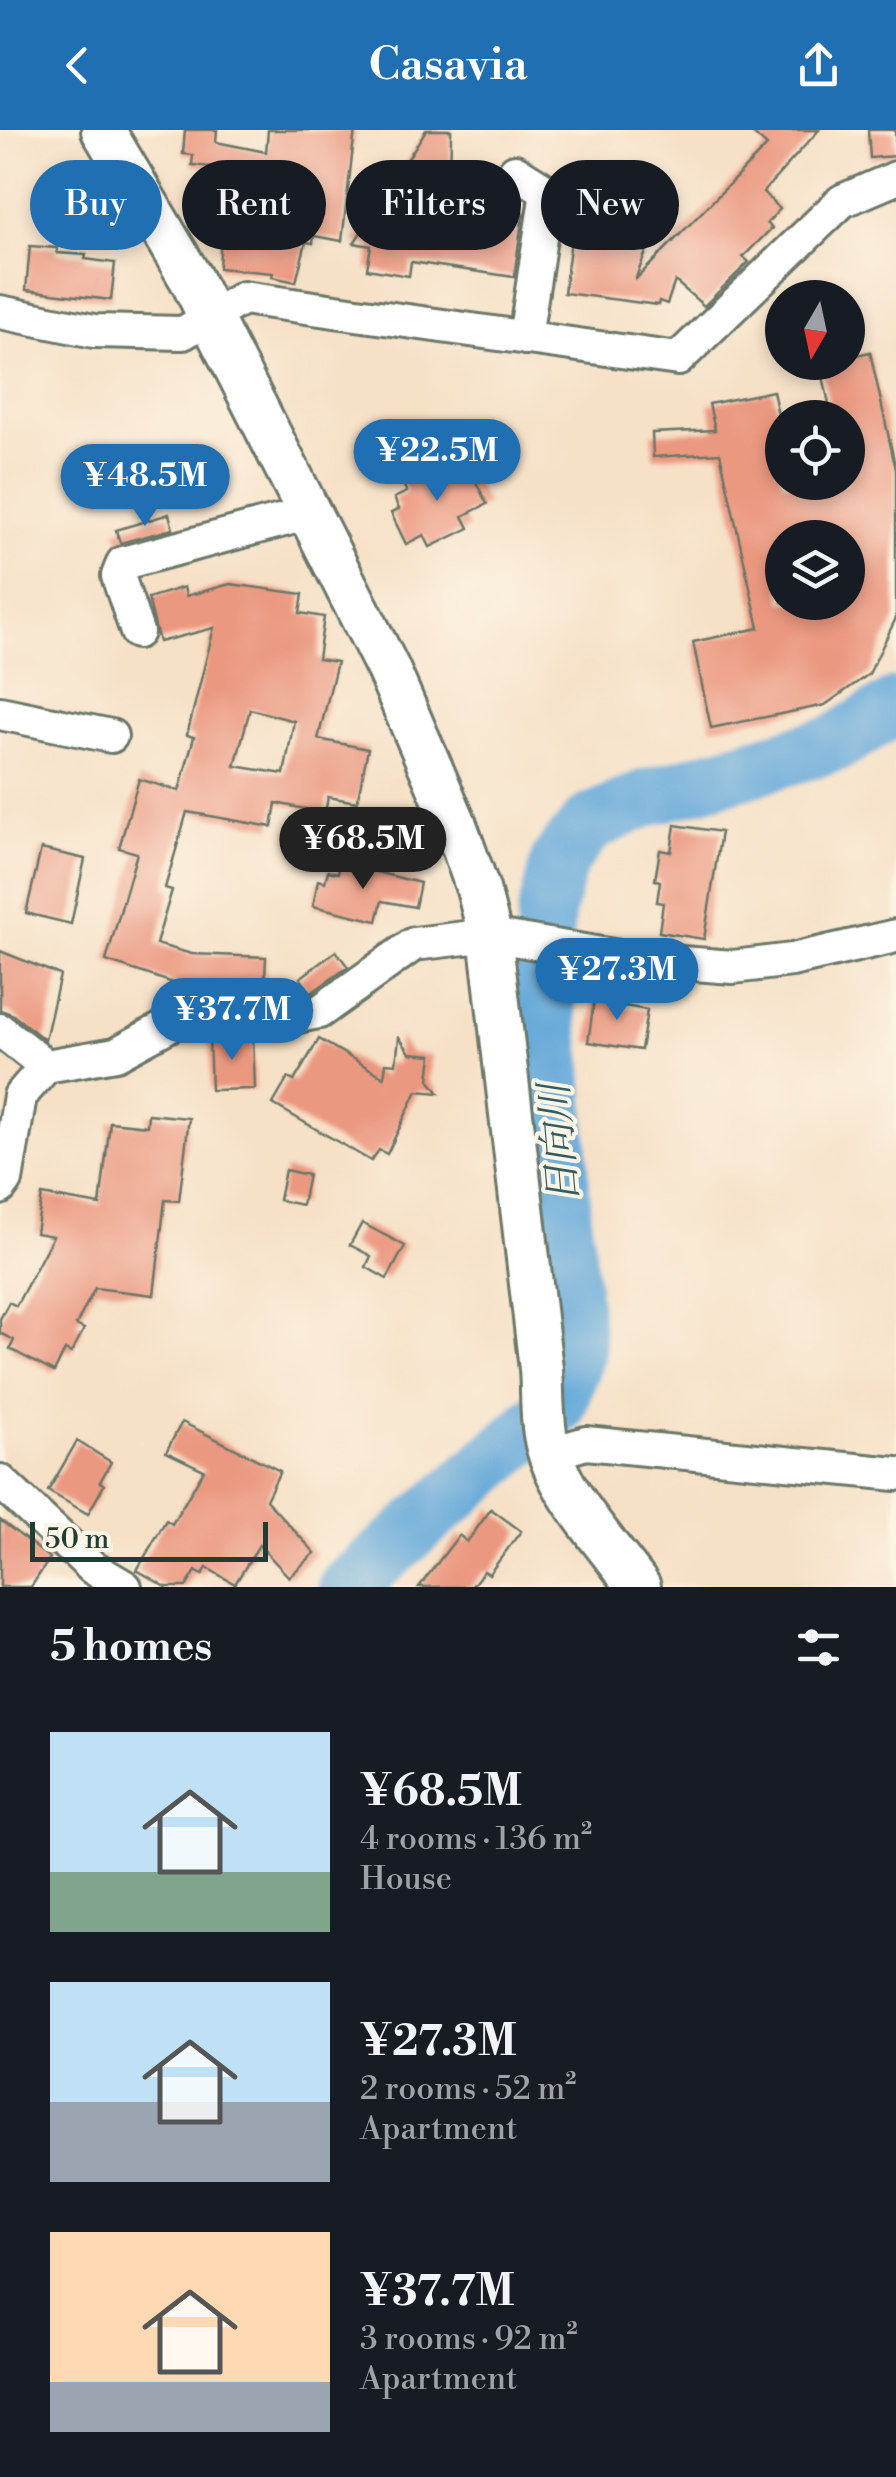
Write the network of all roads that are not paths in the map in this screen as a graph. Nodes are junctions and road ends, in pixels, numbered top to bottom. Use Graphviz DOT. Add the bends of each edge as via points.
graph roads {
  1 [pos="103,130"];
  2 [pos="521,175"];
  3 [pos="896,178"];
  4 [pos="0,312"];
  5 [pos="211,317"];
  6 [pos="525,338"];
  7 [pos="310,513"];
  8 [pos="137,632"];
  9 [pos="0,713"];
  10 [pos="111,736"];
  11 [pos="505,936"];
  12 [pos="896,936"];
  13 [pos="0,1030"];
  14 [pos="46,1066"];
  15 [pos="0,1188"];
  16 [pos="548,1448"];
  17 [pos="896,1474"];
  18 [pos="0,1481"];
  19 [pos="125,1587"];
  20 [pos="639,1587"];
  1 -- 5 [label="street"];
  2 -- 6 [label="street" via="547,191"];
  3 -- 6 [label="street" via="842,201 678,359"];
  4 -- 5 [label="street" via="94,331 183,333"];
  5 -- 6 [label="street" via="243,298"];
  5 -- 7 [label="street"];
  7 -- 8 [label="street" via="123,564 118,576"];
  7 -- 11 [label="street" via="388,668 478,889"];
  9 -- 10 [label="street"];
  11 -- 12 [label="street" via="631,959 734,966"];
  11 -- 14 [label="street" via="414,944 319,1012 186,1016 116,1054"];
  11 -- 16 [label="street"];
  13 -- 14 [label="street"];
  14 -- 15 [label="street" via="20,1096"];
  16 -- 17 [label="street" via="586,1443"];
  16 -- 20 [label="street" via="571,1494"];
  18 -- 19 [label="street" via="93,1568"];
}
